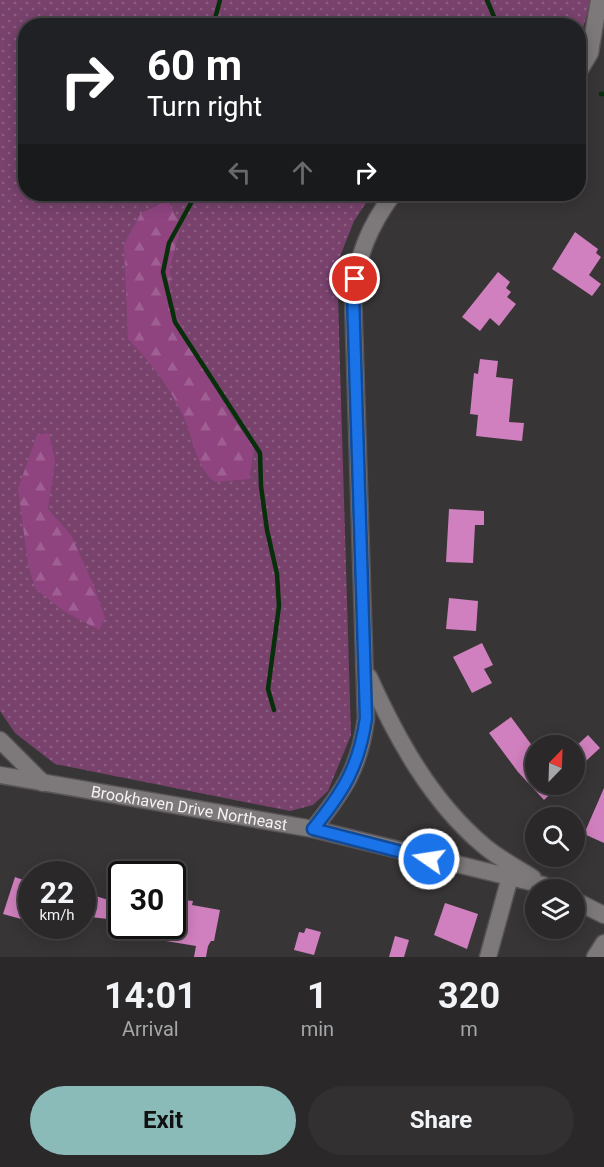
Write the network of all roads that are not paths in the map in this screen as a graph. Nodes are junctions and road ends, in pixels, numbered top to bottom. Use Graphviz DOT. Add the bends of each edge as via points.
graph roads {
  1 [pos="599,0"];
  2 [pos="586,60"];
  3 [pos="389,201"];
  4 [pos="366,671"];
  5 [pos="0,740"];
  6 [pos="0,775"];
  7 [pos="43,783"];
  8 [pos="313,829"];
  9 [pos="510,877"];
  10 [pos="536,879"];
  11 [pos="525,881"];
  12 [pos="585,906"];
  13 [pos="604,915"];
  14 [pos="604,943"];
  15 [pos="488,957"];
  16 [pos="595,957"];
  1 -- 2 [label="street"];
  3 -- 4 [label="street" via="357,262 353,295"];
  4 -- 8 [label="street" via="366,718 357,761 343,792"];
  4 -- 10 [label="street" via="389,721 442,805 484,846"];
  5 -- 7 [label="street"];
  6 -- 7 [label="street, Brookhaven Drive Northeast"];
  7 -- 8 [label="street, Brookhaven Drive Northeast"];
  8 -- 9 [label="street, Brookhaven Drive Northeast"];
  9 -- 11 [label="street, Brookhaven Drive Northeast"];
  9 -- 15 [label="street"];
  12 -- 13 [label="street"];
  14 -- 16 [label="street"];
}
